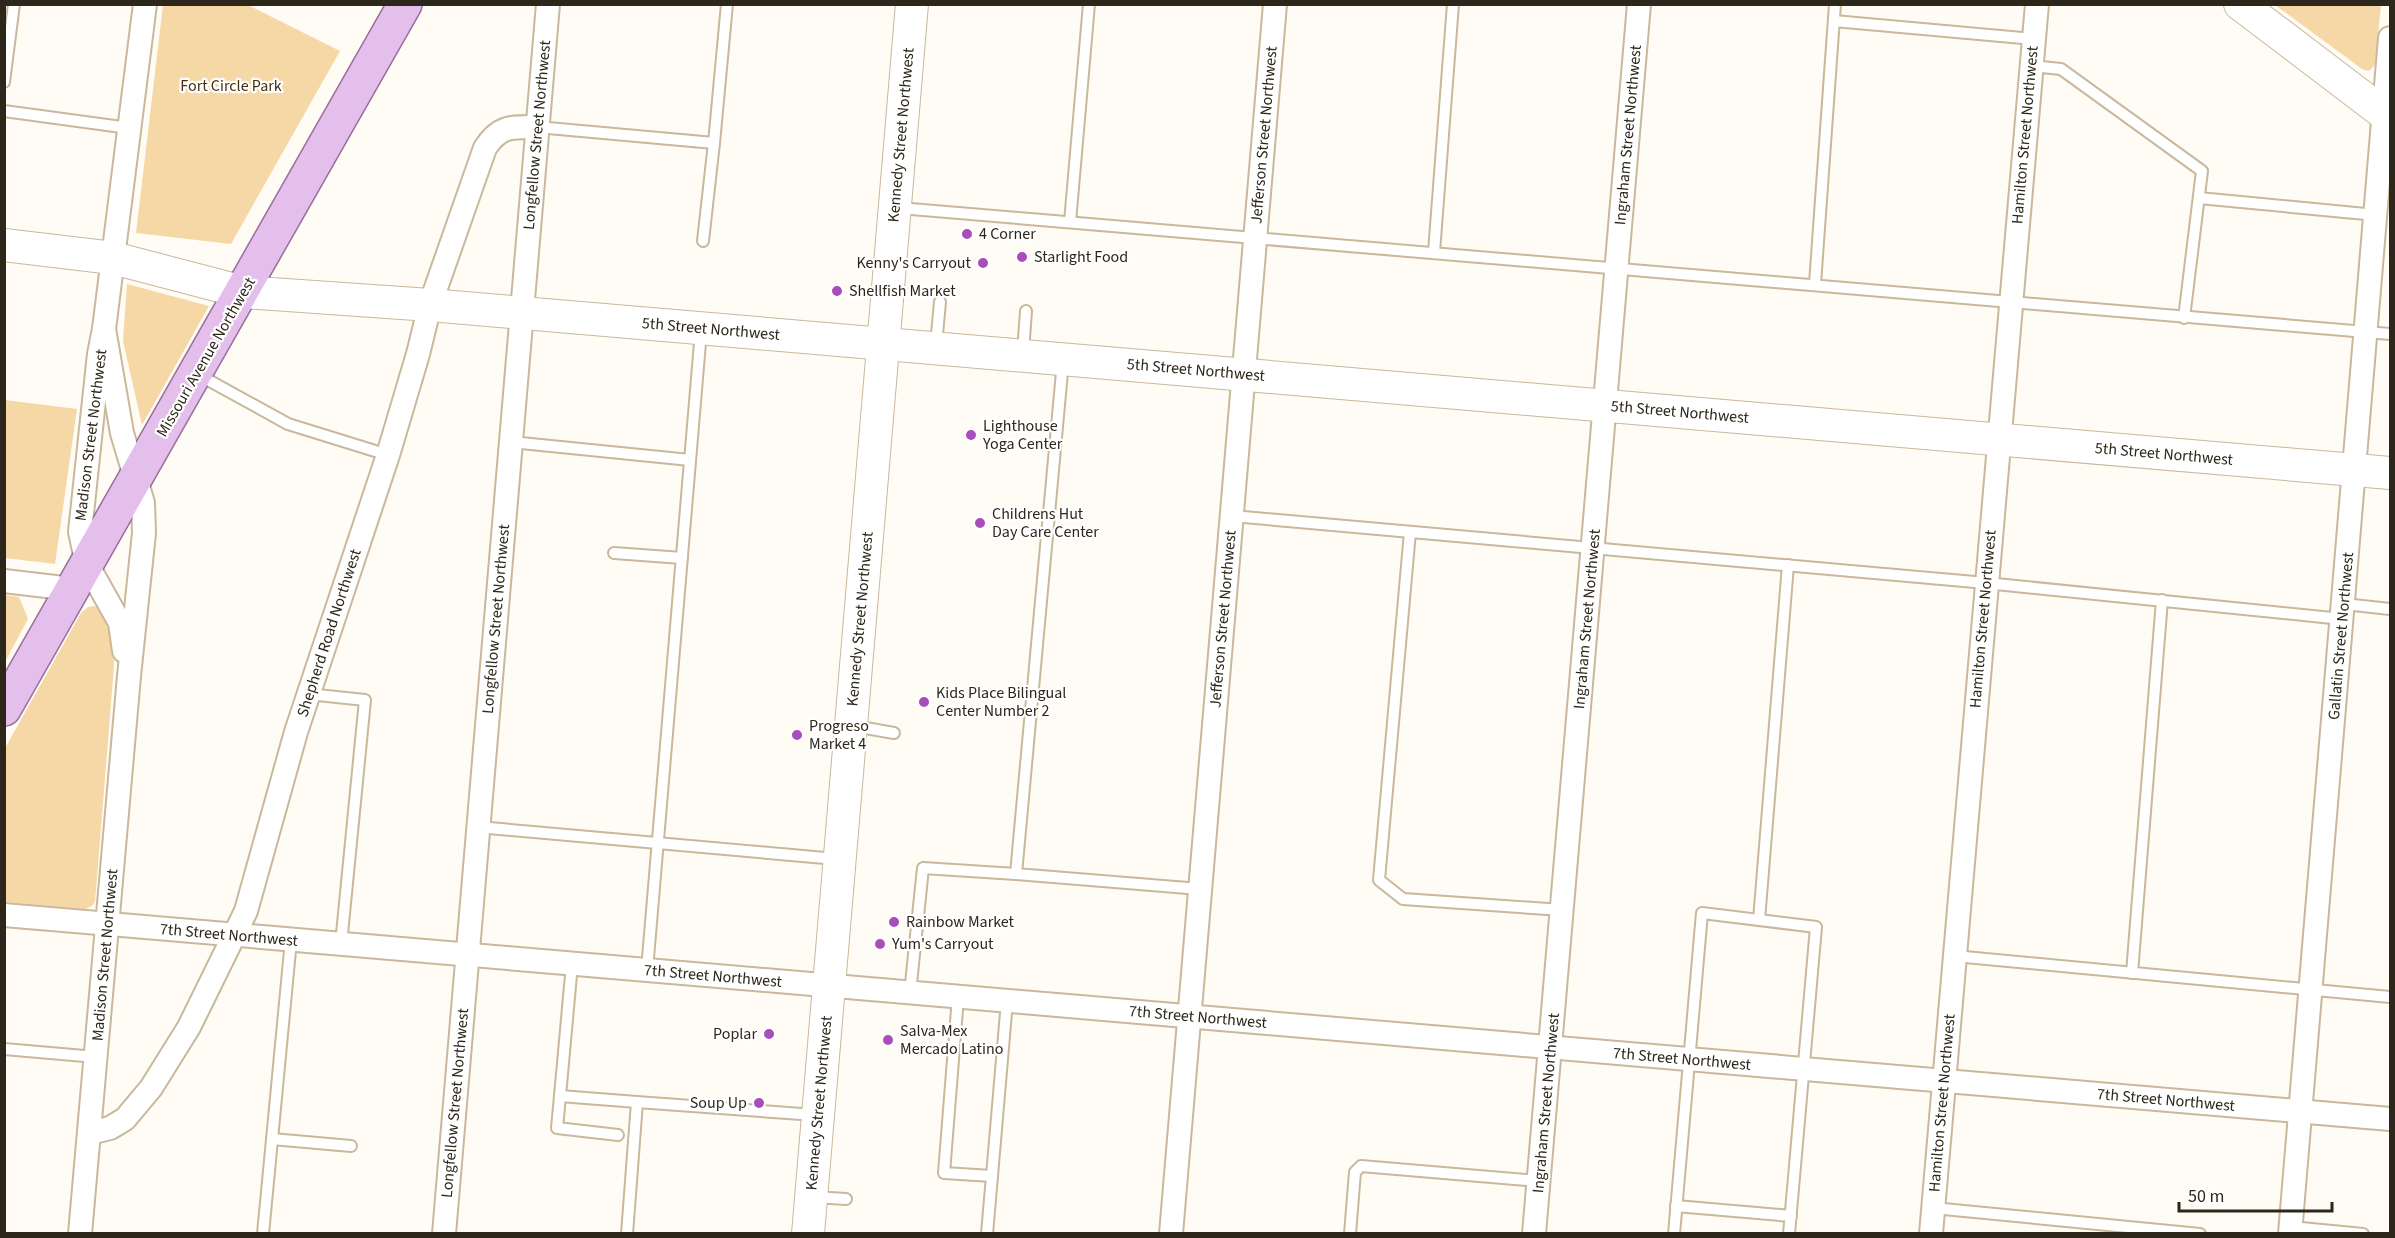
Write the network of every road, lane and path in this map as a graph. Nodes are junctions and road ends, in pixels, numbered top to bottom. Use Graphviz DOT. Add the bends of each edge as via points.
graph roads {
  1 [pos="14,4"];
  2 [pos="145,4"];
  3 [pos="405,4"];
  4 [pos="548,4"];
  5 [pos="727,4"];
  6 [pos="912,4"];
  7 [pos="1089,4"];
  8 [pos="1275,4"];
  9 [pos="1453,4"];
  10 [pos="1639,4"];
  11 [pos="1835,4"];
  12 [pos="2037,4"];
  13 [pos="2240,4"];
  14 [pos="1834,21"];
  15 [pos="2391,38"];
  16 [pos="2034,39"];
  17 [pos="2031,66"];
  18 [pos="4,82"];
  19 [pos="4,111"];
  20 [pos="2388,116"];
  21 [pos="129,128"];
  22 [pos="537,128"];
  23 [pos="714,143"];
  24 [pos="2199,198"];
  25 [pos="895,208"];
  26 [pos="2376,215"];
  27 [pos="1070,222"];
  28 [pos="1256,237"];
  29 [pos="703,241"];
  30 [pos="4,245"];
  31 [pos="1434,252"];
  32 [pos="113,258"];
  33 [pos="1617,268"];
  34 [pos="1815,284"];
  35 [pos="243,292"];
  36 [pos="2011,301"];
  37 [pos="940,302"];
  38 [pos="430,305"];
  39 [pos="1026,311"];
  40 [pos="522,313"];
  41 [pos="2184,318"];
  42 [pos="701,328"];
  43 [pos="104,329"];
  44 [pos="2366,332"];
  45 [pos="2391,334"];
  46 [pos="884,344"];
  47 [pos="936,348"];
  48 [pos="1023,356"];
  49 [pos="1063,359"];
  50 [pos="196,374"];
  51 [pos="1244,375"];
  52 [pos="1605,406"];
  53 [pos="1999,439"];
  54 [pos="511,442"];
  55 [pos="388,455"];
  56 [pos="690,460"];
  57 [pos="2355,470"];
  58 [pos="2391,473"];
  59 [pos="135,480"];
  60 [pos="1232,516"];
  61 [pos="1410,532"];
  62 [pos="1593,548"];
  63 [pos="614,553"];
  64 [pos="681,558"];
  65 [pos="1788,565"];
  66 [pos="80,577"];
  67 [pos="4,581"];
  68 [pos="1986,583"];
  69 [pos="2162,600"];
  70 [pos="2391,609"];
  71 [pos="2343,611"];
  72 [pos="129,676"];
  73 [pos="308,694"];
  74 [pos="4,709"];
  75 [pos="851,726"];
  76 [pos="894,733"];
  77 [pos="478,827"];
  78 [pos="657,843"];
  79 [pos="840,860"];
  80 [pos="1016,874"];
  81 [pos="1200,889"];
  82 [pos="1562,910"];
  83 [pos="4,915"];
  84 [pos="1759,920"];
  85 [pos="107,924"];
  86 [pos="234,935"];
  87 [pos="291,940"];
  88 [pos="341,944"];
  89 [pos="468,955"];
  90 [pos="1954,956"];
  91 [pos="572,964"];
  92 [pos="646,970"];
  93 [pos="2132,973"];
  94 [pos="829,986"];
  95 [pos="2311,990"];
  96 [pos="910,993"];
  97 [pos="958,997"];
  98 [pos="2391,997"];
  99 [pos="1007,1001"];
  100 [pos="1190,1017"];
  101 [pos="1551,1047"];
  102 [pos="4,1049"];
  103 [pos="96,1057"];
  104 [pos="1688,1059"];
  105 [pos="1804,1069"];
  106 [pos="1943,1081"];
  107 [pos="560,1096"];
  108 [pos="637,1102"];
  109 [pos="2301,1112"];
  110 [pos="818,1116"];
  111 [pos="2391,1119"];
  112 [pos="90,1132"];
  113 [pos="618,1135"];
  114 [pos="272,1139"];
  115 [pos="351,1146"];
  116 [pos="992,1176"];
  117 [pos="1539,1181"];
  118 [pos="811,1197"];
  119 [pos="846,1199"];
  120 [pos="1676,1206"];
  121 [pos="1933,1208"];
  122 [pos="1791,1216"];
  123 [pos="2109,1229"];
  124 [pos="2291,1230"];
  125 [pos="80,1233"];
  126 [pos="262,1233"];
  127 [pos="444,1233"];
  128 [pos="627,1233"];
  129 [pos="808,1233"];
  130 [pos="987,1233"];
  131 [pos="1171,1233"];
  132 [pos="1350,1233"];
  133 [pos="1534,1233"];
  134 [pos="1674,1233"];
  135 [pos="1789,1233"];
  136 [pos="1931,1233"];
  137 [pos="2200,1233"];
  138 [pos="2363,1233"];
  1 -- 18 [label="lane"];
  2 -- 21 [label="street, Madison Street Northwest"];
  3 -- 35 [label="main road, Missouri Avenue Northwest"];
  4 -- 22 [label="street, Longfellow Street Northwest"];
  5 -- 23 [label="lane"];
  6 -- 25 [label="street, Kennedy Street Northwest"];
  7 -- 27 [label="lane"];
  8 -- 28 [label="street, Jefferson Street Northwest"];
  9 -- 31 [label="lane"];
  10 -- 33 [label="street, Ingraham Street Northwest"];
  11 -- 14 [label="lane"];
  12 -- 16 [label="street, Hamilton Street Northwest"];
  13 -- 20 [label="street"];
  14 -- 16 [label="lane"];
  14 -- 34 [label="lane"];
  15 -- 20 [label="street, Gallatin Street Northwest"];
  16 -- 17 [label="street, Hamilton Street Northwest"];
  17 -- 24 [label="lane" via="2061,69 2202,171"];
  17 -- 36 [label="street, Hamilton Street Northwest"];
  19 -- 21 [label="lane"];
  20 -- 26 [label="street, Gallatin Street Northwest"];
  21 -- 32 [label="street, Madison Street Northwest"];
  22 -- 23 [label="lane"];
  22 -- 38 [label="street, Shepherd Road Northwest" via="502,130 492,136"];
  22 -- 40 [label="street, Longfellow Street Northwest"];
  23 -- 29 [label="lane"];
  24 -- 26 [label="lane"];
  24 -- 41 [label="lane"];
  25 -- 27 [label="lane"];
  25 -- 46 [label="street, Kennedy Street Northwest"];
  26 -- 44 [label="street, Gallatin Street Northwest"];
  27 -- 28 [label="lane"];
  28 -- 31 [label="lane"];
  28 -- 51 [label="street, Jefferson Street Northwest"];
  30 -- 32 [label="street, 5th Street Northwest"];
  31 -- 33 [label="lane"];
  32 -- 35 [label="street, 5th Street Northwest"];
  32 -- 43 [label="street, Madison Street Northwest"];
  33 -- 34 [label="lane"];
  33 -- 52 [label="street, Ingraham Street Northwest"];
  34 -- 36 [label="lane"];
  35 -- 38 [label="street, 5th Street Northwest"];
  35 -- 50 [label="main road, Missouri Avenue Northwest"];
  36 -- 41 [label="lane"];
  36 -- 53 [label="street, Hamilton Street Northwest"];
  37 -- 47 [label="lane"];
  38 -- 40 [label="street, 5th Street Northwest"];
  38 -- 55 [label="street, Shepherd Road Northwest"];
  39 -- 48 [label="lane"];
  40 -- 42 [label="street, 5th Street Northwest"];
  40 -- 54 [label="street, Longfellow Street Northwest"];
  41 -- 44 [label="lane"];
  42 -- 46 [label="street, 5th Street Northwest"];
  42 -- 56 [label="lane"];
  43 -- 59 [label="street, Madison Street Northwest"];
  43 -- 66 [label="street, Madison Street Northwest" via="81,506"];
  44 -- 45 [label="lane"];
  44 -- 57 [label="street, Gallatin Street Northwest"];
  46 -- 47 [label="street, 5th Street Northwest"];
  46 -- 75 [label="street, Kennedy Street Northwest"];
  47 -- 48 [label="street, 5th Street Northwest"];
  48 -- 49 [label="street, 5th Street Northwest"];
  49 -- 51 [label="street, 5th Street Northwest"];
  49 -- 80 [label="lane"];
  50 -- 55 [label="lane" via="288,424"];
  50 -- 59 [label="main road, Missouri Avenue Northwest"];
  51 -- 52 [label="street, 5th Street Northwest"];
  51 -- 60 [label="street, Jefferson Street Northwest"];
  52 -- 53 [label="street, 5th Street Northwest"];
  52 -- 62 [label="street, Ingraham Street Northwest"];
  53 -- 57 [label="street, 5th Street Northwest"];
  53 -- 68 [label="street, Hamilton Street Northwest"];
  54 -- 56 [label="lane"];
  54 -- 77 [label="street, Longfellow Street Northwest"];
  55 -- 73 [label="street, Shepherd Road Northwest"];
  56 -- 64 [label="lane"];
  57 -- 58 [label="street, 5th Street Northwest"];
  57 -- 71 [label="street, Gallatin Street Northwest"];
  59 -- 66 [label="main road, Missouri Avenue Northwest"];
  59 -- 72 [label="street, Madison Street Northwest" via="143,503 144,532"];
  60 -- 61 [label="lane"];
  60 -- 81 [label="street, Jefferson Street Northwest"];
  61 -- 62 [label="lane"];
  61 -- 82 [label="lane" via="1379,880 1403,899"];
  62 -- 65 [label="lane"];
  62 -- 82 [label="street, Ingraham Street Northwest"];
  63 -- 64 [label="lane"];
  64 -- 78 [label="lane"];
  65 -- 68 [label="lane"];
  65 -- 84 [label="lane"];
  66 -- 67 [label="street"];
  66 -- 72 [label="street, Madison Street Northwest" via="120,624"];
  66 -- 74 [label="main road, Missouri Avenue Northwest"];
  68 -- 69 [label="lane"];
  68 -- 90 [label="street, Hamilton Street Northwest"];
  69 -- 71 [label="lane"];
  69 -- 93 [label="lane"];
  70 -- 71 [label="lane"];
  71 -- 95 [label="street, Gallatin Street Northwest"];
  72 -- 85 [label="street, Madison Street Northwest"];
  73 -- 86 [label="street, Shepherd Road Northwest" via="248,904"];
  73 -- 88 [label="lane" via="365,700"];
  75 -- 76 [label="lane"];
  75 -- 79 [label="street, Kennedy Street Northwest"];
  77 -- 78 [label="lane"];
  77 -- 89 [label="street, Longfellow Street Northwest"];
  78 -- 79 [label="lane"];
  78 -- 92 [label="lane"];
  79 -- 94 [label="street, Kennedy Street Northwest"];
  80 -- 81 [label="lane"];
  80 -- 96 [label="lane" via="922,868"];
  81 -- 100 [label="street, Jefferson Street Northwest"];
  82 -- 101 [label="street, Ingraham Street Northwest"];
  83 -- 85 [label="street, 7th Street Northwest"];
  84 -- 104 [label="lane" via="1702,913"];
  84 -- 105 [label="lane" via="1816,927"];
  85 -- 86 [label="street, 7th Street Northwest"];
  85 -- 103 [label="street, Madison Street Northwest"];
  86 -- 87 [label="street, 7th Street Northwest"];
  86 -- 112 [label="street, Shepherd Road Northwest" via="189,1027 151,1088 125,1119 110,1128"];
  87 -- 88 [label="street, 7th Street Northwest"];
  87 -- 114 [label="lane"];
  88 -- 89 [label="street, 7th Street Northwest"];
  89 -- 91 [label="street, 7th Street Northwest"];
  89 -- 127 [label="street, Longfellow Street Northwest"];
  90 -- 93 [label="lane"];
  90 -- 106 [label="street, Hamilton Street Northwest"];
  91 -- 92 [label="street, 7th Street Northwest"];
  91 -- 107 [label="lane"];
  92 -- 94 [label="street, 7th Street Northwest"];
  93 -- 95 [label="lane"];
  94 -- 96 [label="street, 7th Street Northwest"];
  94 -- 110 [label="street, Kennedy Street Northwest"];
  95 -- 98 [label="lane"];
  95 -- 109 [label="street, Gallatin Street Northwest"];
  96 -- 97 [label="street, 7th Street Northwest"];
  97 -- 99 [label="street, 7th Street Northwest"];
  97 -- 116 [label="lane" via="944,1173"];
  99 -- 100 [label="street, 7th Street Northwest"];
  99 -- 116 [label="lane"];
  100 -- 101 [label="street, 7th Street Northwest"];
  100 -- 131 [label="street, Jefferson Street Northwest"];
  101 -- 104 [label="street, 7th Street Northwest"];
  101 -- 117 [label="street, Ingraham Street Northwest"];
  102 -- 103 [label="lane"];
  103 -- 112 [label="street, Madison Street Northwest"];
  104 -- 105 [label="street, 7th Street Northwest"];
  104 -- 120 [label="lane"];
  105 -- 106 [label="street, 7th Street Northwest"];
  105 -- 122 [label="lane"];
  106 -- 109 [label="street, 7th Street Northwest"];
  106 -- 121 [label="street, Hamilton Street Northwest"];
  107 -- 108 [label="lane"];
  107 -- 113 [label="lane" via="557,1128"];
  108 -- 110 [label="lane"];
  108 -- 128 [label="lane"];
  109 -- 111 [label="street, 7th Street Northwest"];
  109 -- 124 [label="street, Gallatin Street Northwest"];
  110 -- 118 [label="street, Kennedy Street Northwest"];
  112 -- 125 [label="street, Madison Street Northwest"];
  114 -- 115 [label="lane"];
  114 -- 126 [label="lane"];
  116 -- 130 [label="lane"];
  117 -- 132 [label="lane" via="1361,1166 1355,1172"];
  117 -- 133 [label="street, Ingraham Street Northwest"];
  118 -- 119 [label="lane"];
  118 -- 129 [label="street, Kennedy Street Northwest"];
  120 -- 122 [label="lane"];
  120 -- 134 [label="lane"];
  121 -- 123 [label="lane"];
  121 -- 136 [label="street, Hamilton Street Northwest"];
  122 -- 135 [label="lane"];
  123 -- 137 [label="lane"];
  124 -- 138 [label="lane"];
}
